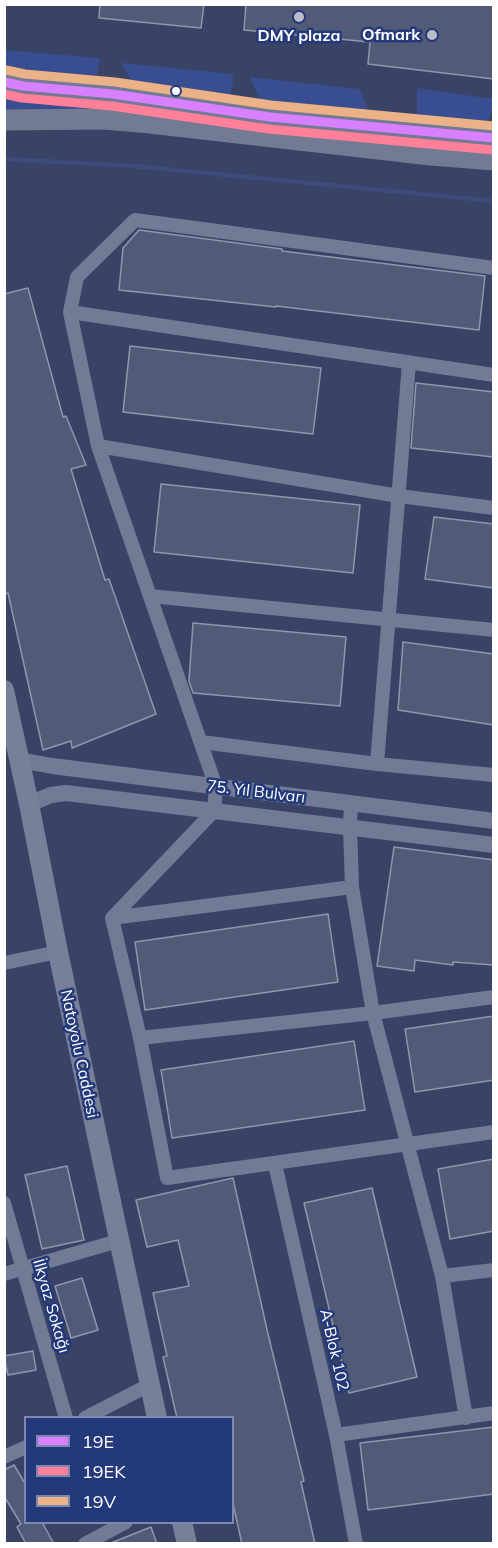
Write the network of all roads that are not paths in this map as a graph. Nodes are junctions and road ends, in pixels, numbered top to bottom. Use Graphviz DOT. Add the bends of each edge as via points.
graph roads {
  1 [pos="4,82"];
  2 [pos="4,120"];
  3 [pos="494,138"];
  4 [pos="494,160"];
  5 [pos="494,268"];
  6 [pos="70,312"];
  7 [pos="409,363"];
  8 [pos="494,375"];
  9 [pos="98,446"];
  10 [pos="399,496"];
  11 [pos="494,508"];
  12 [pos="150,596"];
  13 [pos="388,618"];
  14 [pos="494,630"];
  15 [pos="4,690"];
  16 [pos="201,742"];
  17 [pos="19,760"];
  18 [pos="377,764"];
  19 [pos="494,775"];
  20 [pos="216,787"];
  21 [pos="29,804"];
  22 [pos="351,804"];
  23 [pos="214,811"];
  24 [pos="494,821"];
  25 [pos="350,827"];
  26 [pos="494,845"];
  27 [pos="352,887"];
  28 [pos="112,918"];
  29 [pos="58,952"];
  30 [pos="4,963"];
  31 [pos="494,997"];
  32 [pos="373,1013"];
  33 [pos="140,1038"];
  34 [pos="494,1132"];
  35 [pos="407,1143"];
  36 [pos="275,1164"];
  37 [pos="4,1203"];
  38 [pos="118,1241"];
  39 [pos="23,1268"];
  40 [pos="494,1270"];
  41 [pos="4,1274"];
  42 [pos="442,1276"];
  43 [pos="149,1385"];
  44 [pos="494,1413"];
  45 [pos="65,1416"];
  46 [pos="89,1416"];
  47 [pos="157,1416"];
  48 [pos="466,1418"];
  49 [pos="336,1434"];
  50 [pos="24,1448"];
  51 [pos="4,1457"];
  52 [pos="122,1524"];
  53 [pos="182,1524"];
  54 [pos="85,1544"];
  55 [pos="187,1544"];
  56 [pos="356,1544"];
  1 -- 3 [label="main road" via="270,117"];
  2 -- 4 [label="main road" via="105,119"];
  5 -- 6 [label="street" via="135,220 77,277"];
  6 -- 7 [label="street"];
  6 -- 9 [label="street"];
  7 -- 8 [label="street"];
  7 -- 10 [label="street"];
  9 -- 10 [label="street"];
  9 -- 12 [label="street"];
  10 -- 11 [label="street"];
  10 -- 13 [label="street"];
  12 -- 13 [label="street"];
  12 -- 16 [label="street"];
  13 -- 14 [label="street"];
  13 -- 18 [label="street"];
  15 -- 17 [label="main road, Natoyolu Caddesi"];
  16 -- 18 [label="street"];
  16 -- 20 [label="street"];
  17 -- 20 [label="street, 75. Yıl Bulvarı"];
  17 -- 21 [label="main road, Natoyolu Caddesi"];
  18 -- 19 [label="street"];
  20 -- 22 [label="street, 75. Yıl Bulvarı"];
  20 -- 23 [label="street"];
  21 -- 23 [label="street, 75. Yıl Bulvarı" via="66,793"];
  21 -- 29 [label="main road, Natoyolu Caddesi"];
  22 -- 24 [label="street, 75. Yıl Bulvarı"];
  22 -- 25 [label="street"];
  23 -- 25 [label="street, 75. Yıl Bulvarı"];
  23 -- 28 [label="street"];
  25 -- 26 [label="street, 75. Yıl Bulvarı"];
  25 -- 27 [label="street"];
  27 -- 28 [label="street"];
  27 -- 32 [label="street"];
  28 -- 33 [label="street"];
  29 -- 30 [label="street"];
  29 -- 38 [label="main road, Natoyolu Caddesi"];
  31 -- 32 [label="street"];
  32 -- 33 [label="street"];
  32 -- 35 [label="street"];
  33 -- 36 [label="street" via="166,1178"];
  34 -- 35 [label="street"];
  35 -- 36 [label="street"];
  35 -- 42 [label="street"];
  36 -- 49 [label="street, A-Blok 102"];
  37 -- 39 [label="street, İlkyaz Sokağı"];
  38 -- 39 [label="street"];
  38 -- 43 [label="main road, Natoyolu Caddesi"];
  39 -- 41 [label="street"];
  39 -- 45 [label="street, İlkyaz Sokağı"];
  40 -- 42 [label="street"];
  42 -- 48 [label="street"];
  43 -- 46 [label="street"];
  43 -- 47 [label="main road, Natoyolu Caddesi"];
  44 -- 48 [label="street"];
  48 -- 49 [label="street"];
  49 -- 56 [label="street, A-Blok 102"];
  50 -- 51 [label="street"];
  52 -- 54 [label="street"];
  53 -- 55 [label="main road"];
}
